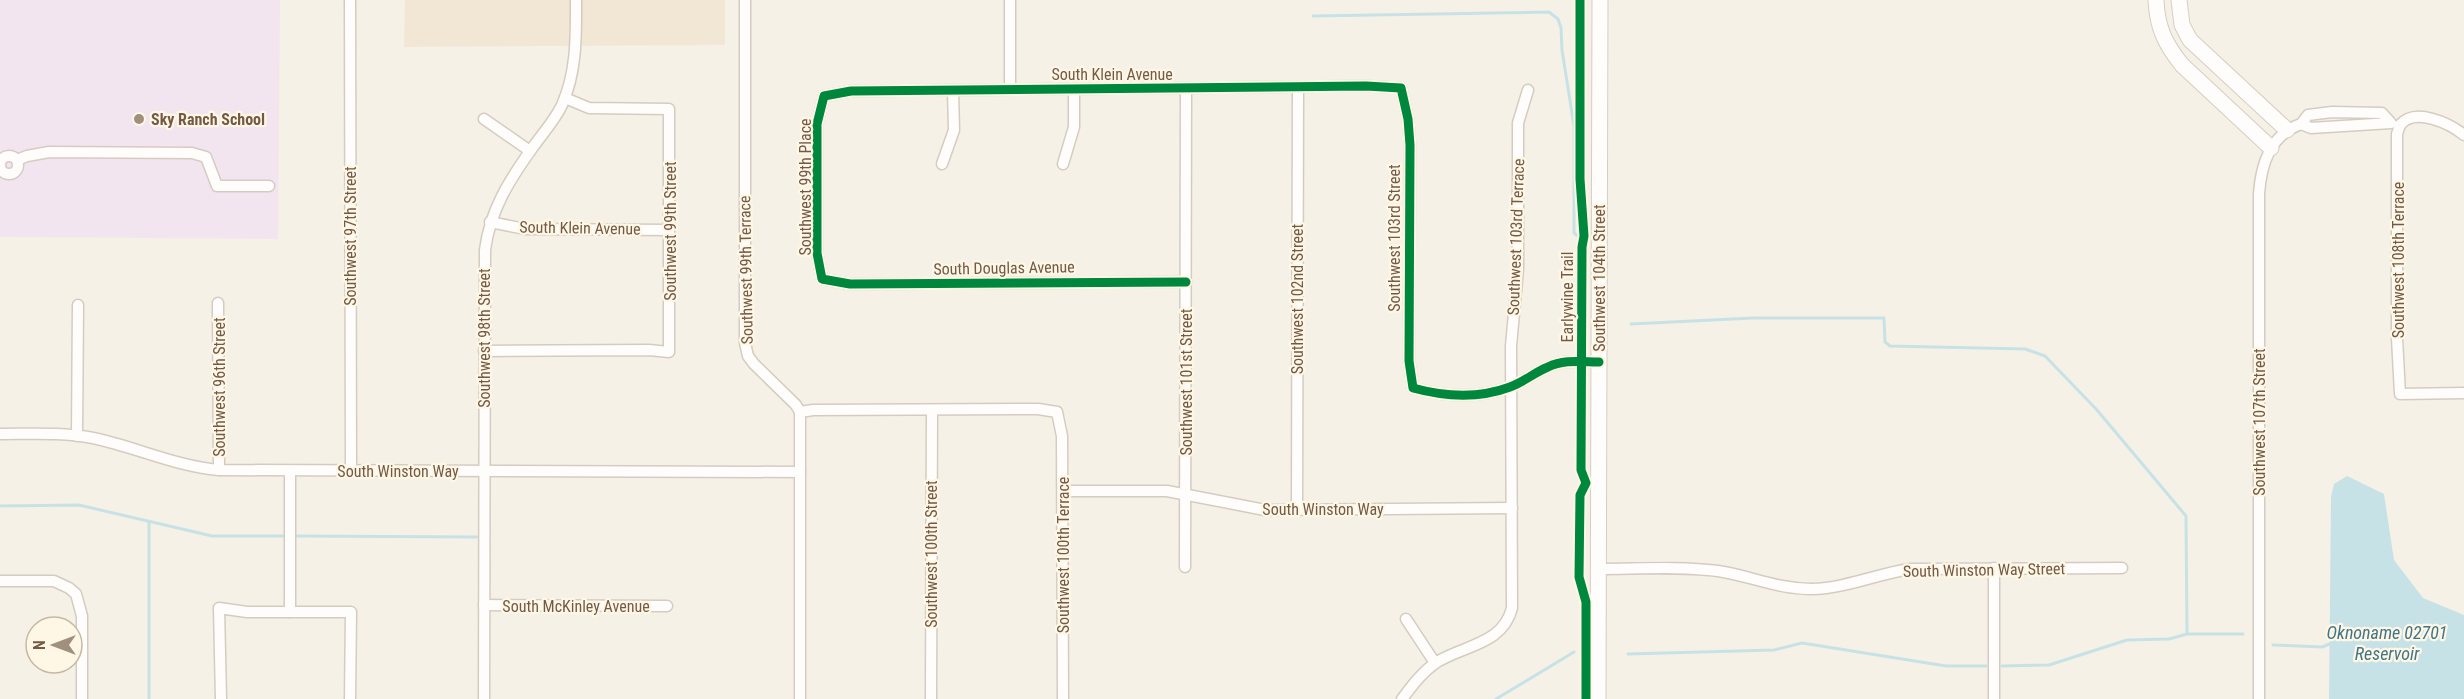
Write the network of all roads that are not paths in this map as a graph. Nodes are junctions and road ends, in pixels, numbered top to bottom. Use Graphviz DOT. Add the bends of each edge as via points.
graph roads {
  1 [pos="350,0"];
  2 [pos="576,0"];
  3 [pos="746,0"];
  4 [pos="1010,0"];
  5 [pos="1600,0"];
  6 [pos="2156,0"];
  7 [pos="2179,0"];
  8 [pos="1186,88"];
  9 [pos="1298,88"];
  10 [pos="1401,88"];
  11 [pos="1010,89"];
  12 [pos="1074,89"];
  13 [pos="1528,90"];
  14 [pos="954,91"];
  15 [pos="824,96"];
  16 [pos="565,98"];
  17 [pos="484,119"];
  18 [pos="2396,124"];
  19 [pos="2294,127"];
  20 [pos="2464,135"];
  21 [pos="2271,148"];
  22 [pos="530,151"];
  23 [pos="942,164"];
  24 [pos="1063,164"];
  25 [pos="0,168"];
  26 [pos="269,186"];
  27 [pos="490,222"];
  28 [pos="669,230"];
  29 [pos="822,279"];
  30 [pos="1186,282"];
  31 [pos="218,303"];
  32 [pos="78,305"];
  33 [pos="484,351"];
  34 [pos="1599,362"];
  35 [pos="1513,386"];
  36 [pos="2464,393"];
  37 [pos="932,410"];
  38 [pos="800,412"];
  39 [pos="0,434"];
  40 [pos="77,436"];
  41 [pos="219,470"];
  42 [pos="291,471"];
  43 [pos="351,471"];
  44 [pos="484,471"];
  45 [pos="800,472"];
  46 [pos="1063,491"];
  47 [pos="1185,493"];
  48 [pos="1512,507"];
  49 [pos="1297,509"];
  50 [pos="1185,567"];
  51 [pos="1994,568"];
  52 [pos="2122,568"];
  53 [pos="1599,569"];
  54 [pos="0,581"];
  55 [pos="484,605"];
  56 [pos="668,606"];
  57 [pos="290,612"];
  58 [pos="1406,619"];
  59 [pos="1435,663"];
  60 [pos="82,699"];
  61 [pos="221,699"];
  62 [pos="350,699"];
  63 [pos="484,699"];
  64 [pos="800,699"];
  65 [pos="931,699"];
  66 [pos="1063,699"];
  67 [pos="1402,699"];
  68 [pos="1598,699"];
  69 [pos="1994,699"];
  70 [pos="2259,699"];
  1 -- 43 [label="street, Southwest 97th Street"];
  2 -- 16 [label="street, Southwest 98th Street" via="575,56"];
  3 -- 38 [label="street, Southwest 99th Terrace" via="745,343 754,364"];
  4 -- 11 [label="street"];
  5 -- 34 [label="main road, Southwest 104th Street"];
  6 -- 21 [label="main road" via="2161,36 2170,51"];
  7 -- 19 [label="main road" via="2182,25 2190,40"];
  8 -- 9 [label="street, South Klein Avenue"];
  8 -- 12 [label="street, South Klein Avenue"];
  8 -- 30 [label="street, Southwest 101st Street"];
  9 -- 10 [label="street, South Klein Avenue"];
  9 -- 49 [label="street, Southwest 102nd Street"];
  10 -- 35 [label="street, Southwest 103rd Street" via="1410,145 1409,361 1413,388 1471,396"];
  11 -- 12 [label="street, South Klein Avenue"];
  11 -- 14 [label="street, South Klein Avenue"];
  12 -- 24 [label="street" via="1074,127"];
  13 -- 35 [label="street, Southwest 103rd Terrace" via="1518,123"];
  14 -- 15 [label="street, South Klein Avenue" via="851,91"];
  14 -- 23 [label="street" via="954,130"];
  15 -- 29 [label="street, Southwest 99th Place" via="818,124 818,253"];
  16 -- 22 [label="street, Southwest 98th Street"];
  16 -- 28 [label="street, Southwest 99th Street" via="589,108 669,109"];
  17 -- 22 [label="street"];
  18 -- 19 [label="street"];
  18 -- 20 [label="street" via="2416,118 2432,119"];
  18 -- 36 [label="street, Southwest 108th Terrace" via="2400,394"];
  19 -- 21 [label="street, Southwest 107th Street"];
  21 -- 70 [label="street, Southwest 107th Street" via="2261,171 2259,194"];
  22 -- 27 [label="street, Southwest 98th Street" via="503,191"];
  25 -- 26 [label="street" via="4,173 13,173 17,160 49,152 192,153 206,157 217,186"];
  27 -- 28 [label="street, South Klein Avenue" via="525,229"];
  27 -- 33 [label="street, Southwest 98th Street" via="485,250"];
  28 -- 33 [label="street, Southwest 99th Street" via="669,352"];
  29 -- 30 [label="street, South Douglas Avenue" via="849,284"];
  30 -- 47 [label="street, Southwest 101st Street"];
  31 -- 41 [label="street, Southwest 96th Street"];
  32 -- 40 [label="street"];
  33 -- 44 [label="street, Southwest 98th Street"];
  34 -- 35 [label="street" via="1553,364"];
  34 -- 53 [label="main road, Southwest 104th Street"];
  35 -- 48 [label="street"];
  37 -- 38 [label="street"];
  37 -- 46 [label="street, Southwest 100th Terrace" via="1057,412 1062,436"];
  37 -- 65 [label="street, Southwest 100th Street"];
  38 -- 45 [label="street"];
  39 -- 40 [label="street, South Winston Way"];
  40 -- 41 [label="street, South Winston Way" via="171,462"];
  41 -- 42 [label="street, South Winston Way"];
  42 -- 43 [label="street, South Winston Way"];
  42 -- 57 [label="street"];
  43 -- 44 [label="street, South Winston Way"];
  44 -- 45 [label="street, South Winston Way"];
  44 -- 55 [label="street, Southwest 98th Street"];
  45 -- 64 [label="street"];
  46 -- 47 [label="street, South Winston Way"];
  46 -- 66 [label="street, Southwest 100th Terrace"];
  47 -- 49 [label="street, South Winston Way" via="1254,509"];
  47 -- 50 [label="street, Southwest 101st Street"];
  48 -- 49 [label="street, South Winston Way"];
  48 -- 59 [label="street" via="1513,598 1506,624 1488,640"];
  51 -- 52 [label="street, South Winston Way Street"];
  51 -- 53 [label="street, South Winston Way Street" via="1910,569 1813,589 1777,587 1703,570"];
  51 -- 69 [label="street"];
  53 -- 68 [label="main road, Southwest 104th Street"];
  54 -- 60 [label="street" via="54,581 76,594 81,608"];
  55 -- 56 [label="street, South McKinley Avenue"];
  55 -- 63 [label="street, Southwest 98th Street"];
  57 -- 61 [label="street" via="219,608"];
  57 -- 62 [label="street" via="351,612"];
  58 -- 59 [label="street"];
  59 -- 67 [label="street"];
}
